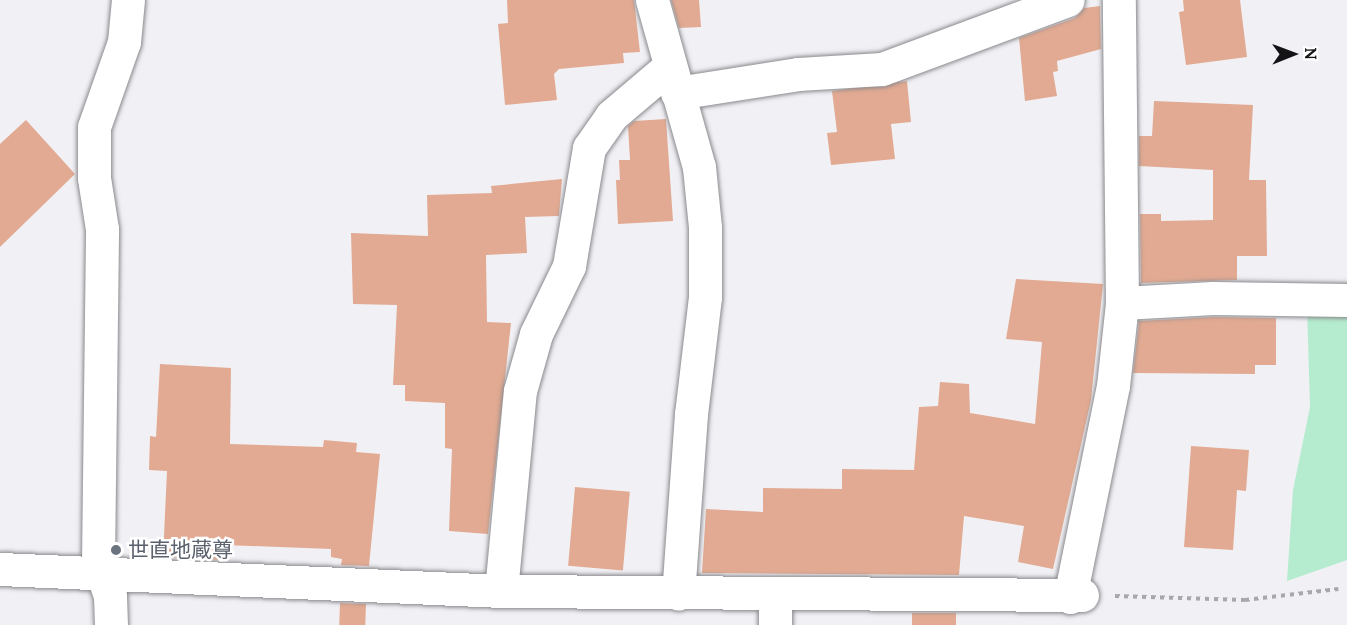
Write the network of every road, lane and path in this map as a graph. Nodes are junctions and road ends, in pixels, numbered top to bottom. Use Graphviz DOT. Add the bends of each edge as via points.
graph roads {
  1 [pos="128,0"];
  2 [pos="652,0"];
  3 [pos="1068,0"];
  4 [pos="1119,0"];
  5 [pos="673,80"];
  6 [pos="1347,300"];
  7 [pos="1122,303"];
  8 [pos="0,569"];
  9 [pos="103,577"];
  10 [pos="1338,590"];
  11 [pos="501,591"];
  12 [pos="678,594"];
  13 [pos="1076,596"];
  14 [pos="775,610"];
  15 [pos="111,625"];
  1 -- 9 [label="street" via="124,42 94,127 94,178 102,229 98,562"];
  2 -- 5 [label="street"];
  3 -- 5 [label="street" via="882,69"];
  4 -- 7 [label="street"];
  5 -- 11 [label="street" via="611,116 589,148 569,266 536,334 520,391"];
  5 -- 12 [label="street" via="699,167 705,227 705,297 691,414"];
  6 -- 7 [label="street" via="1213,298"];
  7 -- 13 [label="street" via="1113,386"];
  8 -- 9 [label="street"];
  9 -- 11 [label="street"];
  9 -- 15 [label="street"];
  10 -- 13 [label="path" via="1245,600"];
  11 -- 12 [label="street"];
  12 -- 14 [label="street"];
  13 -- 14 [label="street"];
}
